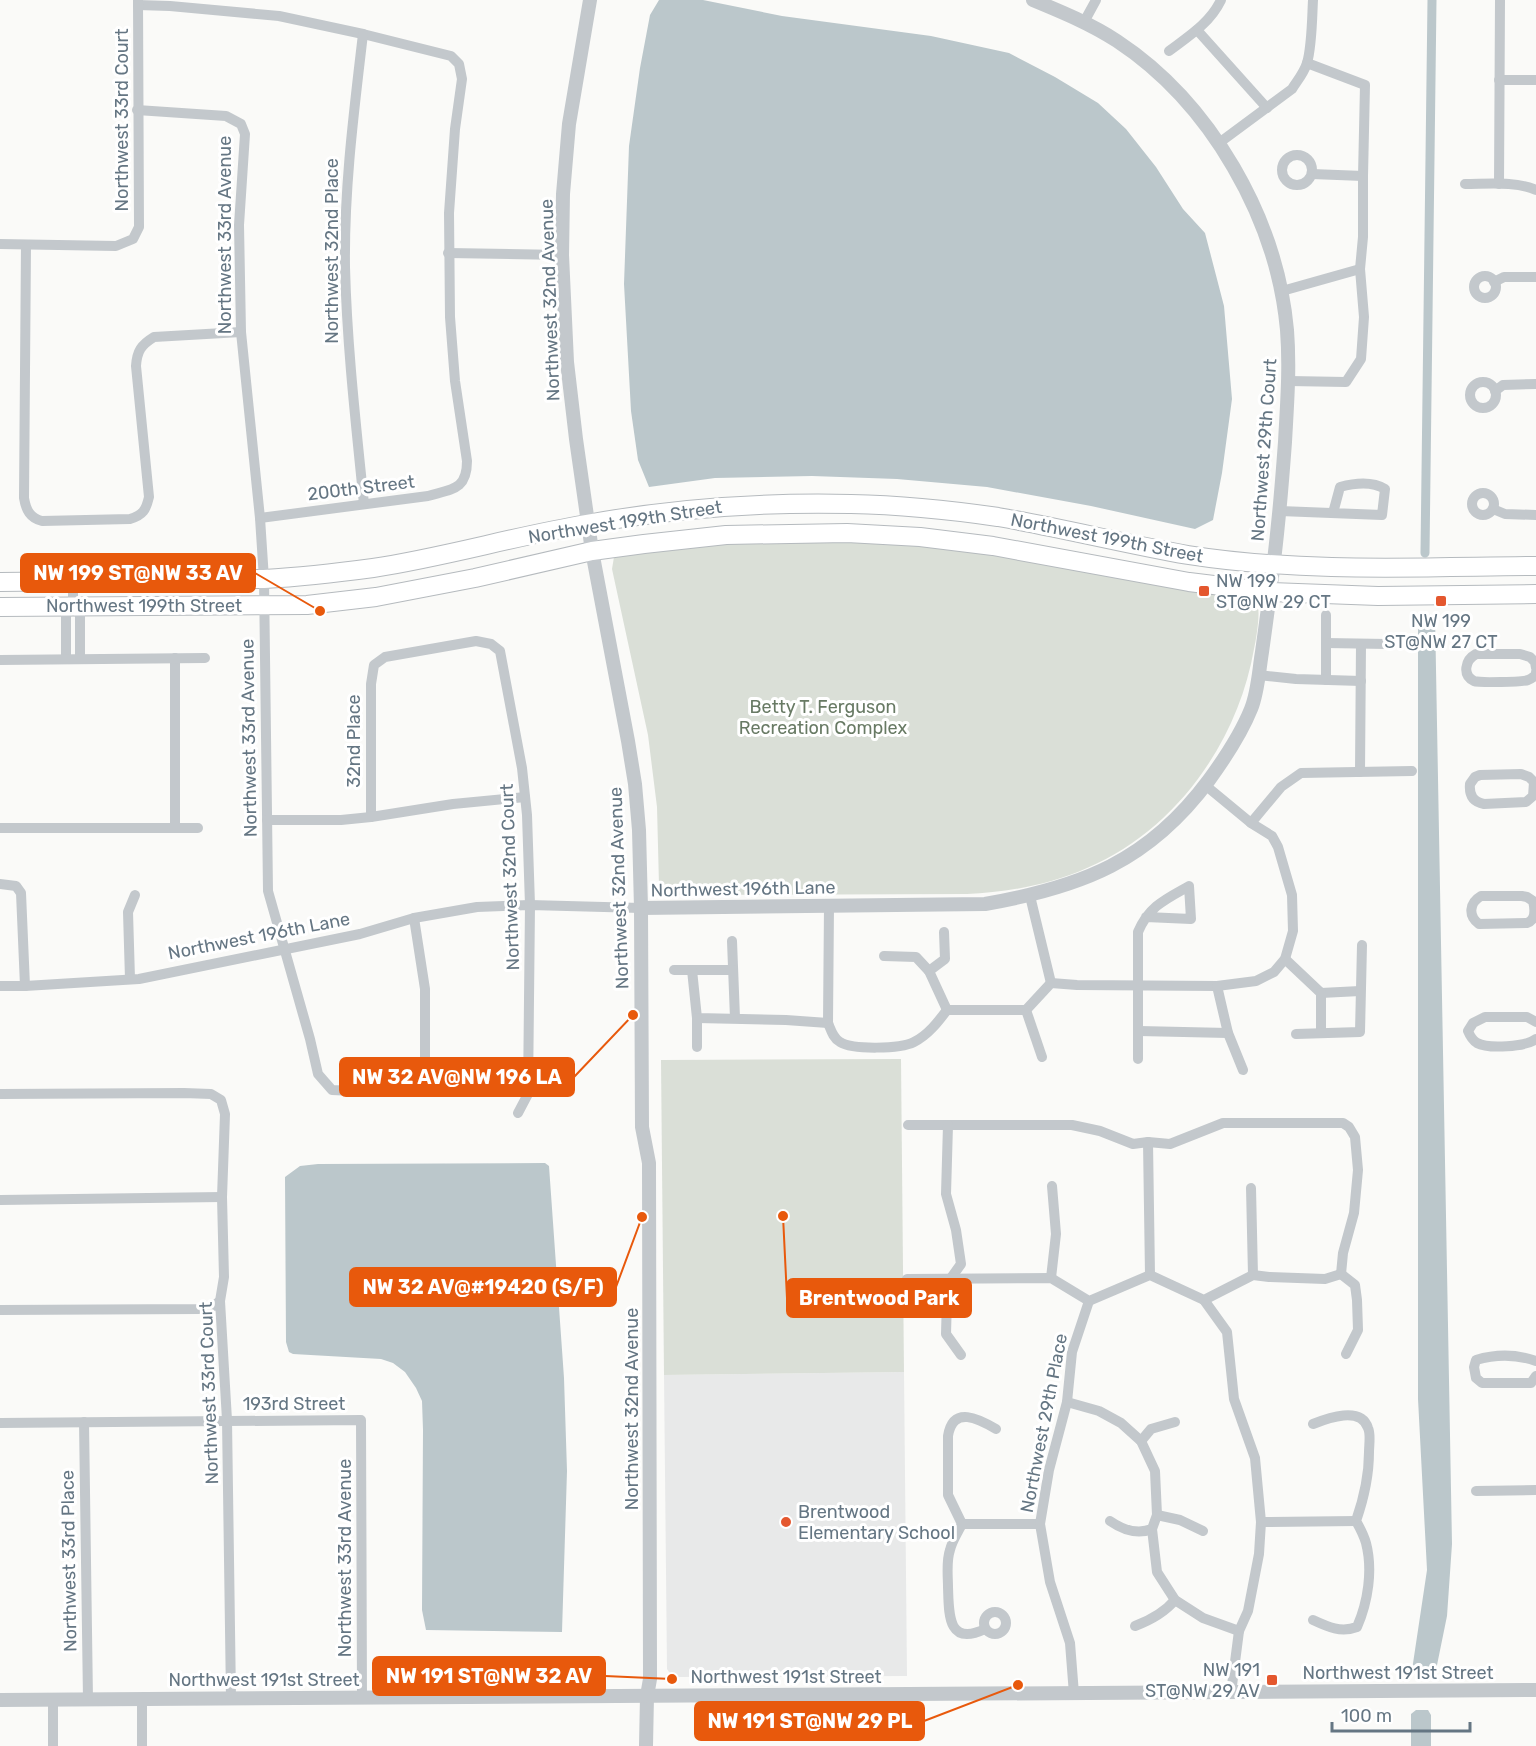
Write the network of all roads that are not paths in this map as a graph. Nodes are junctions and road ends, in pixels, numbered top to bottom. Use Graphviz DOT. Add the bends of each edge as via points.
graph roads {
  1 [pos="590,0"];
  2 [pos="1033,0"];
  3 [pos="1096,0"];
  4 [pos="1221,0"];
  5 [pos="1313,0"];
  6 [pos="1500,0"];
  7 [pos="138,2"];
  8 [pos="1084,22"];
  9 [pos="1197,30"];
  10 [pos="363,34"];
  11 [pos="1169,51"];
  12 [pos="1307,63"];
  13 [pos="1499,80"];
  14 [pos="1536,80"];
  15 [pos="1267,108"];
  16 [pos="137,110"];
  17 [pos="1219,143"];
  18 [pos="1312,174"];
  19 [pos="1363,177"];
  20 [pos="1466,184"];
  21 [pos="1499,184"];
  22 [pos="1536,190"];
  23 [pos="0,244"];
  24 [pos="26,245"];
  25 [pos="448,253"];
  26 [pos="562,255"];
  27 [pos="1360,269"];
  28 [pos="1536,277"];
  29 [pos="1494,282"];
  30 [pos="1282,291"];
  31 [pos="240,332"];
  32 [pos="1289,381"];
  33 [pos="1536,384"];
  34 [pos="1495,392"];
  35 [pos="364,504"];
  36 [pos="1492,509"];
  37 [pos="1280,511"];
  38 [pos="1333,513"];
  39 [pos="1536,515"];
  40 [pos="260,518"];
  41 [pos="588,524"];
  42 [pos="592,551"];
  43 [pos="1274,565"];
  44 [pos="1536,566"];
  45 [pos="264,579"];
  46 [pos="73,581"];
  47 [pos="0,582"];
  48 [pos="1271,592"];
  49 [pos="1536,594"];
  50 [pos="73,606"];
  51 [pos="265,606"];
  52 [pos="0,607"];
  53 [pos="1326,615"];
  54 [pos="1326,644"];
  55 [pos="1361,644"];
  56 [pos="1387,644"];
  57 [pos="175,658"];
  58 [pos="205,658"];
  59 [pos="66,659"];
  60 [pos="80,659"];
  61 [pos="0,660"];
  62 [pos="374,665"];
  63 [pos="1536,668"];
  64 [pos="1536,672"];
  65 [pos="1258,675"];
  66 [pos="1326,680"];
  67 [pos="1361,681"];
  68 [pos="1412,771"];
  69 [pos="1360,772"];
  70 [pos="1205,785"];
  71 [pos="1535,789"];
  72 [pos="525,797"];
  73 [pos="371,818"];
  74 [pos="267,820"];
  75 [pos="1251,823"];
  76 [pos="0,828"];
  77 [pos="175,828"];
  78 [pos="198,828"];
  79 [pos="4,884"];
  80 [pos="135,895"];
  81 [pos="1030,896"];
  82 [pos="530,905"];
  83 [pos="829,906"];
  84 [pos="641,908"];
  85 [pos="1535,910"];
  86 [pos="1146,917"];
  87 [pos="414,918"];
  88 [pos="944,932"];
  89 [pos="732,941"];
  90 [pos="1362,945"];
  91 [pos="283,949"];
  92 [pos="884,956"];
  93 [pos="1284,959"];
  94 [pos="674,970"];
  95 [pos="692,970"];
  96 [pos="733,970"];
  97 [pos="929,971"];
  98 [pos="130,980"];
  99 [pos="1051,983"];
  100 [pos="1139,984"];
  101 [pos="0,986"];
  102 [pos="25,986"];
  103 [pos="1217,986"];
  104 [pos="1360,991"];
  105 [pos="1321,993"];
  106 [pos="947,1010"];
  107 [pos="1026,1010"];
  108 [pos="697,1018"];
  109 [pos="735,1018"];
  110 [pos="828,1023"];
  111 [pos="1536,1023"];
  112 [pos="1139,1031"];
  113 [pos="1228,1032"];
  114 [pos="1321,1033"];
  115 [pos="1296,1034"];
  116 [pos="1536,1039"];
  117 [pos="697,1047"];
  118 [pos="1042,1057"];
  119 [pos="1138,1059"];
  120 [pos="1243,1070"];
  121 [pos="0,1094"];
  122 [pos="518,1113"];
  123 [pos="908,1125"];
  124 [pos="948,1125"];
  125 [pos="1149,1142"];
  126 [pos="1052,1186"];
  127 [pos="1251,1188"];
  128 [pos="222,1197"];
  129 [pos="0,1200"];
  130 [pos="1341,1274"];
  131 [pos="1150,1275"];
  132 [pos="1253,1275"];
  133 [pos="951,1278"];
  134 [pos="1051,1278"];
  135 [pos="907,1279"];
  136 [pos="1089,1300"];
  137 [pos="1204,1300"];
  138 [pos="220,1301"];
  139 [pos="0,1310"];
  140 [pos="1346,1354"];
  141 [pos="961,1355"];
  142 [pos="1536,1361"];
  143 [pos="1536,1376"];
  144 [pos="1067,1402"];
  145 [pos="227,1420"];
  146 [pos="361,1420"];
  147 [pos="84,1422"];
  148 [pos="1175,1422"];
  149 [pos="0,1423"];
  150 [pos="1314,1424"];
  151 [pos="996,1429"];
  152 [pos="1141,1441"];
  153 [pos="1536,1490"];
  154 [pos="1476,1491"];
  155 [pos="1157,1515"];
  156 [pos="1110,1521"];
  157 [pos="1356,1521"];
  158 [pos="1261,1522"];
  159 [pos="962,1524"];
  160 [pos="1041,1524"];
  161 [pos="1152,1529"];
  162 [pos="1203,1531"];
  163 [pos="1175,1600"];
  164 [pos="1313,1620"];
  165 [pos="1135,1626"];
  166 [pos="985,1629"];
  167 [pos="1239,1631"];
  168 [pos="1536,1690"];
  169 [pos="1231,1693"];
  170 [pos="1074,1694"];
  171 [pos="647,1696"];
  172 [pos="362,1697"];
  173 [pos="142,1698"];
  174 [pos="231,1698"];
  175 [pos="0,1700"];
  176 [pos="53,1700"];
  177 [pos="88,1700"];
  178 [pos="53,1746"];
  179 [pos="142,1746"];
  180 [pos="646,1746"];
  1 -- 26 [label="street, Northwest 32nd Avenue" via="569,124"];
  2 -- 8 [label="street, Northwest 29th Court"];
  3 -- 8 [label="street"];
  4 -- 9 [label="street"];
  5 -- 12 [label="street"];
  6 -- 13 [label="street"];
  7 -- 10 [label="street" via="279,16"];
  7 -- 16 [label="street, Northwest 33rd Court"];
  8 -- 17 [label="street, Northwest 29th Court" via="1119,42 1152,69 1185,99"];
  9 -- 11 [label="street"];
  9 -- 15 [label="street"];
  10 -- 25 [label="street" via="451,56 459,64 462,79 454,140"];
  10 -- 35 [label="street, Northwest 32nd Place" via="350,143 345,266 348,355"];
  12 -- 15 [label="street" via="1292,88"];
  12 -- 19 [label="street" via="1365,86"];
  13 -- 14 [label="street"];
  13 -- 21 [label="street"];
  15 -- 17 [label="street"];
  16 -- 24 [label="street, Northwest 33rd Court" via="139,227 133,239 116,246"];
  16 -- 31 [label="street, Northwest 33rd Avenue" via="226,116 241,124 245,134 239,225"];
  17 -- 30 [label="street, Northwest 29th Court" via="1264,231"];
  18 -- 19 [label="street"];
  19 -- 27 [label="street"];
  20 -- 21 [label="street"];
  21 -- 22 [label="street"];
  23 -- 24 [label="street"];
  24 -- 31 [label="street" via="24,498 34,519 139,517 149,498 137,354 153,338"];
  25 -- 26 [label="street"];
  25 -- 35 [label="street, 200th Street" via="455,381 467,461 464,481 428,496"];
  26 -- 41 [label="street, Northwest 32nd Avenue" via="567,362"];
  27 -- 30 [label="street"];
  27 -- 32 [label="street" via="1364,316 1361,359 1346,382"];
  28 -- 29 [label="street" via="1504,277"];
  30 -- 32 [label="street, Northwest 29th Court"];
  31 -- 40 [label="street, Northwest 33rd Avenue"];
  32 -- 37 [label="street, Northwest 29th Court"];
  33 -- 34 [label="street" via="1503,385"];
  35 -- 40 [label="street, 200th Street"];
  36 -- 39 [label="street" via="1505,514"];
  37 -- 38 [label="street"];
  37 -- 43 [label="street, Northwest 29th Court"];
  38 -- 38 [label="street" via="1382,515 1385,489 1377,484 1353,483 1340,488"];
  40 -- 45 [label="street, Northwest 33rd Avenue"];
  41 -- 42 [label="street, Northwest 32nd Avenue"];
  41 -- 43 [label="main road, Northwest 199th Street" via="727,506 894,506 998,517 1189,555"];
  41 -- 45 [label="main road, Northwest 199th Street" via="374,568"];
  42 -- 48 [label="main road, Northwest 199th Street" via="726,535 847,533 920,537"];
  42 -- 51 [label="main road, Northwest 199th Street" via="376,597"];
  42 -- 84 [label="street, Northwest 32nd Avenue" via="633,773"];
  43 -- 44 [label="main road, Northwest 199th Street"];
  43 -- 48 [label="street, Northwest 29th Court"];
  45 -- 46 [label="main road, Northwest 199th Street"];
  45 -- 51 [label="street, Northwest 33rd Avenue"];
  46 -- 47 [label="main road, Northwest 199th Street"];
  46 -- 50 [label="street"];
  48 -- 49 [label="main road, Northwest 199th Street" via="1378,596"];
  48 -- 65 [label="street, Northwest 29th Court"];
  50 -- 51 [label="main road, Northwest 199th Street"];
  50 -- 52 [label="main road, Northwest 199th Street"];
  50 -- 59 [label="street" via="66,615"];
  50 -- 60 [label="street" via="80,615"];
  51 -- 74 [label="street, Northwest 33rd Avenue"];
  53 -- 54 [label="street"];
  54 -- 55 [label="street"];
  54 -- 66 [label="street"];
  55 -- 56 [label="street"];
  55 -- 67 [label="street"];
  57 -- 58 [label="street"];
  57 -- 60 [label="street"];
  57 -- 77 [label="street"];
  59 -- 60 [label="street"];
  59 -- 61 [label="street"];
  62 -- 72 [label="street, Northwest 32nd Court" via="385,657 476,641 500,651"];
  62 -- 73 [label="street, 32nd Place"];
  63 -- 64 [label="street" via="1535,662 1525,655 1476,654 1468,661 1466,671 1476,682 1526,681"];
  65 -- 66 [label="street"];
  65 -- 70 [label="street, Northwest 29th Court" via="1251,708 1227,756"];
  66 -- 67 [label="street"];
  67 -- 69 [label="street"];
  68 -- 69 [label="street"];
  69 -- 75 [label="street" via="1301,773 1281,787"];
  70 -- 75 [label="street"];
  70 -- 81 [label="street, Northwest 196th Lane" via="1182,813 1141,848 1082,880"];
  71 -- 71 [label="street" via="1526,802 1484,804 1473,799 1469,789 1471,780 1480,775 1521,774 1533,779"];
  72 -- 73 [label="street"];
  72 -- 82 [label="street, Northwest 32nd Court"];
  73 -- 74 [label="street"];
  74 -- 91 [label="street, Northwest 33rd Avenue" via="268,891"];
  75 -- 93 [label="street" via="1272,836 1292,895 1293,931"];
  76 -- 77 [label="street"];
  77 -- 78 [label="street"];
  79 -- 102 [label="street" via="16,886 21,893"];
  80 -- 98 [label="street" via="128,912"];
  81 -- 83 [label="street, Northwest 196th Lane" via="985,904"];
  81 -- 99 [label="street"];
  82 -- 84 [label="street, Northwest 196th Lane"];
  82 -- 87 [label="street, Northwest 196th Lane" via="477,907"];
  82 -- 122 [label="street, Northwest 32nd Court" via="528,1094"];
  83 -- 84 [label="street, Northwest 196th Lane"];
  83 -- 110 [label="street"];
  84 -- 171 [label="street, Northwest 32nd Avenue" via="642,1127 649,1163"];
  85 -- 85 [label="street" via="1531,922 1486,925 1475,921 1471,911 1473,902 1481,896 1527,897 1533,901"];
  86 -- 100 [label="street" via="1138,932"];
  87 -- 91 [label="street, Northwest 196th Lane" via="360,934"];
  87 -- 91 [label="street, Northwest 33rd Avenue" via="425,990 425,1061 421,1072 407,1084 383,1089 332,1090 318,1074"];
  88 -- 97 [label="street" via="945,958"];
  89 -- 96 [label="street"];
  90 -- 104 [label="street"];
  91 -- 98 [label="street, Northwest 196th Lane"];
  92 -- 97 [label="street" via="916,957"];
  93 -- 103 [label="street" via="1274,972 1256,981"];
  93 -- 105 [label="street"];
  94 -- 95 [label="street"];
  95 -- 96 [label="street"];
  95 -- 108 [label="street"];
  96 -- 109 [label="street"];
  97 -- 106 [label="street"];
  98 -- 102 [label="street, Northwest 196th Lane"];
  99 -- 100 [label="street"];
  99 -- 107 [label="street"];
  100 -- 103 [label="street"];
  100 -- 112 [label="street"];
  101 -- 102 [label="street, Northwest 196th Lane"];
  103 -- 113 [label="street"];
  104 -- 105 [label="street"];
  104 -- 114 [label="street" via="1360,1032"];
  105 -- 114 [label="street"];
  106 -- 107 [label="street"];
  106 -- 110 [label="street" via="921,1037 898,1047 851,1046 832,1035"];
  107 -- 118 [label="street"];
  108 -- 109 [label="street"];
  108 -- 117 [label="street"];
  109 -- 110 [label="street"];
  111 -- 116 [label="street" via="1527,1017 1485,1017 1468,1031 1482,1045 1524,1045"];
  112 -- 113 [label="street"];
  112 -- 119 [label="street"];
  113 -- 120 [label="street"];
  114 -- 115 [label="street"];
  121 -- 128 [label="street, Northwest 33rd Court" via="211,1094 221,1100 225,1114"];
  123 -- 124 [label="street"];
  124 -- 125 [label="street" via="1072,1125 1132,1144"];
  124 -- 133 [label="street" via="946,1194 961,1264"];
  125 -- 130 [label="street" via="1170,1144 1222,1123 1343,1123 1349,1127 1355,1137 1358,1170"];
  125 -- 131 [label="street"];
  126 -- 134 [label="street" via="1056,1234"];
  127 -- 132 [label="street"];
  128 -- 129 [label="street"];
  128 -- 138 [label="street, Northwest 33rd Court" via="224,1277"];
  130 -- 132 [label="street" via="1325,1279"];
  130 -- 140 [label="street" via="1355,1285 1357,1299 1358,1329"];
  131 -- 136 [label="street"];
  131 -- 137 [label="street"];
  132 -- 137 [label="street"];
  133 -- 134 [label="street"];
  133 -- 135 [label="street"];
  133 -- 141 [label="street" via="946,1334"];
  134 -- 136 [label="street"];
  136 -- 144 [label="street, Northwest 29th Place" via="1072,1352"];
  137 -- 158 [label="street" via="1227,1332 1234,1399 1255,1458"];
  138 -- 139 [label="street" via="201,1309"];
  138 -- 145 [label="street, Northwest 33rd Court"];
  142 -- 143 [label="street" via="1493,1355 1476,1360 1474,1367 1476,1378 1482,1383 1531,1383"];
  144 -- 152 [label="street" via="1099,1411 1121,1423"];
  144 -- 160 [label="street, Northwest 29th Place" via="1049,1470"];
  145 -- 146 [label="street, 193rd Street"];
  145 -- 147 [label="street, 193rd Street"];
  145 -- 174 [label="street, Northwest 33rd Court"];
  146 -- 172 [label="street, Northwest 33rd Avenue"];
  147 -- 149 [label="street, 193rd Street"];
  147 -- 177 [label="street, Northwest 33rd Place"];
  148 -- 152 [label="street" via="1151,1430"];
  150 -- 157 [label="street" via="1344,1415 1360,1418 1368,1428 1369,1467"];
  151 -- 159 [label="street" via="976,1417 956,1420 950,1428 948,1494"];
  152 -- 155 [label="street" via="1155,1471"];
  153 -- 154 [label="street"];
  155 -- 161 [label="street"];
  155 -- 162 [label="street"];
  156 -- 161 [label="street" via="1131,1531"];
  157 -- 158 [label="street"];
  157 -- 164 [label="street" via="1366,1542 1369,1564 1364,1612 1357,1627 1349,1630 1334,1629"];
  158 -- 167 [label="street" via="1248,1611"];
  159 -- 160 [label="street"];
  159 -- 166 [label="street" via="950,1550 949,1618 953,1627 963,1633"];
  160 -- 170 [label="street, Northwest 29th Place" via="1050,1582 1070,1643"];
  161 -- 163 [label="street" via="1157,1572"];
  163 -- 165 [label="street" via="1151,1620"];
  163 -- 167 [label="street" via="1203,1618"];
  167 -- 169 [label="street"];
  168 -- 169 [label="street, Northwest 191st Street"];
  169 -- 170 [label="street, Northwest 191st Street"];
  170 -- 171 [label="street, Northwest 191st Street"];
  171 -- 172 [label="street, Northwest 191st Street"];
  171 -- 180 [label="street, Northwest 32nd Avenue"];
  172 -- 174 [label="street, Northwest 191st Street"];
  173 -- 174 [label="street, Northwest 191st Street"];
  173 -- 177 [label="street, Northwest 191st Street"];
  173 -- 179 [label="street"];
  175 -- 176 [label="street, Northwest 191st Street"];
  176 -- 177 [label="street, Northwest 191st Street"];
  176 -- 178 [label="street"];
}
